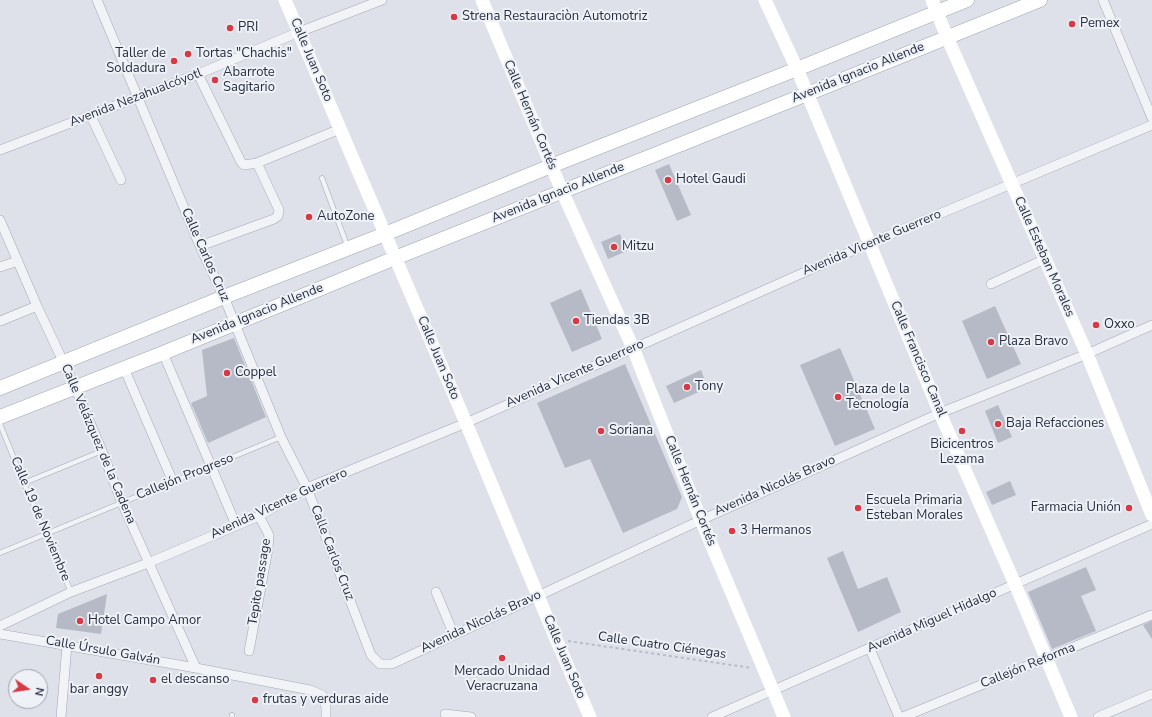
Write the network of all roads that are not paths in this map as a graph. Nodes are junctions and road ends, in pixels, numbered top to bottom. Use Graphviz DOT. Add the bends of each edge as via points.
graph roads {
  1 [pos="96,0"];
  2 [pos="285,0"];
  3 [pos="382,0"];
  4 [pos="482,0"];
  5 [pos="765,0"];
  6 [pos="967,0"];
  7 [pos="1040,0"];
  8 [pos="1103,0"];
  9 [pos="935,6"];
  10 [pos="299,32"];
  11 [pos="947,37"];
  12 [pos="797,69"];
  13 [pos="198,74"];
  14 [pos="807,94"];
  15 [pos="138,98"];
  16 [pos="91,116"];
  17 [pos="1152,118"];
  18 [pos="1152,125"];
  19 [pos="340,129"];
  20 [pos="0,150"];
  21 [pos="257,163"];
  22 [pos="551,166"];
  23 [pos="322,178"];
  24 [pos="121,180"];
  25 [pos="1012,184"];
  26 [pos="562,192"];
  27 [pos="0,220"];
  28 [pos="385,234"];
  29 [pos="870,243"];
  30 [pos="200,246"];
  31 [pos="348,248"];
  32 [pos="395,258"];
  33 [pos="1045,259"];
  34 [pos="18,261"];
  35 [pos="0,267"];
  36 [pos="991,284"];
  37 [pos="224,297"];
  38 [pos="37,306"];
  39 [pos="0,321"];
  40 [pos="234,323"];
  41 [pos="1152,325"];
  42 [pos="633,348"];
  43 [pos="163,353"];
  44 [pos="1087,354"];
  45 [pos="64,362"];
  46 [pos="124,368"];
  47 [pos="75,387"];
  48 [pos="0,388"];
  49 [pos="940,413"];
  50 [pos="0,417"];
  51 [pos="466,423"];
  52 [pos="0,424"];
  53 [pos="281,437"];
  54 [pos="102,451"];
  55 [pos="211,466"];
  56 [pos="173,482"];
  57 [pos="24,483"];
  58 [pos="307,488"];
  59 [pos="122,503"];
  60 [pos="1152,515"];
  61 [pos="259,516"];
  62 [pos="701,520"];
  63 [pos="1152,524"];
  64 [pos="236,525"];
  65 [pos="46,534"];
  66 [pos="0,553"];
  67 [pos="148,562"];
  68 [pos="1015,584"];
  69 [pos="71,592"];
  70 [pos="436,592"];
  71 [pos="538,595"];
  72 [pos="1152,615"];
  73 [pos="0,626"];
  74 [pos="0,634"];
  75 [pos="454,635"];
  76 [pos="67,645"];
  77 [pos="870,649"];
  78 [pos="249,651"];
  79 [pos="1047,659"];
  80 [pos="380,664"];
  81 [pos="196,668"];
  82 [pos="773,690"];
  83 [pos="1152,694"];
  84 [pos="1120,708"];
  85 [pos="445,714"];
  86 [pos="61,717"];
  87 [pos="326,717"];
  88 [pos="471,717"];
  89 [pos="590,717"];
  90 [pos="712,717"];
  91 [pos="784,717"];
  92 [pos="899,717"];
  93 [pos="903,717"];
  94 [pos="1071,717"];
  95 [pos="1098,717"];
  96 [pos="1124,717"];
  1 -- 15 [label="street, Calle Carlos Cruz"];
  2 -- 10 [label="main road, Calle Juan Soto"];
  3 -- 10 [label="street, Avenida Nezahualcóyotl"];
  4 -- 22 [label="main road, Calle Hernán Cortés"];
  5 -- 12 [label="main road, Calle Francisco Canal"];
  6 -- 9 [label="main road, Avenida Ignacio Allende"];
  7 -- 11 [label="main road, Avenida Ignacio Allende"];
  8 -- 17 [label="street"];
  9 -- 11 [label="main road, Calle Esteban Morales"];
  9 -- 12 [label="main road, Avenida Ignacio Allende"];
  10 -- 13 [label="street, Avenida Nezahualcóyotl"];
  10 -- 19 [label="main road, Calle Juan Soto"];
  11 -- 14 [label="main road, Avenida Ignacio Allende"];
  11 -- 25 [label="main road, Calle Esteban Morales"];
  12 -- 14 [label="main road, Calle Francisco Canal"];
  12 -- 22 [label="main road, Avenida Ignacio Allende"];
  13 -- 15 [label="street, Avenida Nezahualcóyotl"];
  13 -- 21 [label="street" via="241,162 244,165"];
  14 -- 26 [label="main road, Avenida Ignacio Allende"];
  14 -- 29 [label="main road, Calle Francisco Canal"];
  15 -- 16 [label="street, Avenida Nezahualcóyotl"];
  15 -- 30 [label="street, Calle Carlos Cruz"];
  16 -- 20 [label="street, Avenida Nezahualcóyotl"];
  16 -- 24 [label="street"];
  18 -- 25 [label="street, Avenida Vicente Guerrero"];
  19 -- 21 [label="street"];
  19 -- 28 [label="main road, Calle Juan Soto"];
  21 -- 30 [label="street" via="279,210 278,216"];
  22 -- 26 [label="main road, Calle Hernán Cortés"];
  22 -- 28 [label="main road, Avenida Ignacio Allende"];
  23 -- 31 [label="lane"];
  25 -- 29 [label="street, Avenida Vicente Guerrero"];
  25 -- 33 [label="main road, Calle Esteban Morales"];
  26 -- 32 [label="main road, Avenida Ignacio Allende"];
  26 -- 42 [label="main road, Calle Hernán Cortés"];
  27 -- 34 [label="street, Calle Velázquez de la Cadena"];
  28 -- 31 [label="main road, Avenida Ignacio Allende"];
  28 -- 32 [label="main road, Calle Juan Soto"];
  29 -- 42 [label="street, Avenida Vicente Guerrero"];
  29 -- 49 [label="main road, Calle Francisco Canal"];
  30 -- 37 [label="street, Calle Carlos Cruz"];
  31 -- 37 [label="main road, Avenida Ignacio Allende"];
  32 -- 40 [label="main road, Avenida Ignacio Allende"];
  32 -- 51 [label="main road, Calle Juan Soto"];
  33 -- 36 [label="street"];
  33 -- 44 [label="main road, Calle Esteban Morales"];
  34 -- 35 [label="street"];
  34 -- 38 [label="street, Calle Velázquez de la Cadena"];
  37 -- 40 [label="street, Calle Carlos Cruz"];
  37 -- 45 [label="main road, Avenida Ignacio Allende"];
  38 -- 39 [label="street"];
  38 -- 45 [label="street, Calle Velázquez de la Cadena"];
  40 -- 43 [label="main road, Avenida Ignacio Allende"];
  40 -- 53 [label="street, Calle Carlos Cruz"];
  41 -- 44 [label="street, Avenida Nicolás Bravo"];
  42 -- 51 [label="street, Avenida Vicente Guerrero"];
  42 -- 62 [label="main road, Calle Hernán Cortés"];
  43 -- 46 [label="main road, Avenida Ignacio Allende"];
  43 -- 55 [label="street"];
  44 -- 49 [label="street, Avenida Nicolás Bravo"];
  44 -- 60 [label="main road, Calle Esteban Morales"];
  45 -- 47 [label="street, Calle Velázquez de la Cadena"];
  45 -- 48 [label="main road, Avenida Ignacio Allende"];
  46 -- 47 [label="main road, Avenida Ignacio Allende"];
  46 -- 56 [label="street"];
  47 -- 50 [label="main road, Avenida Ignacio Allende"];
  47 -- 54 [label="street, Calle Velázquez de la Cadena"];
  49 -- 62 [label="street, Avenida Nicolás Bravo"];
  49 -- 68 [label="main road, Calle Francisco Canal"];
  51 -- 58 [label="street, Avenida Vicente Guerrero"];
  51 -- 71 [label="main road, Calle Juan Soto"];
  52 -- 57 [label="lane, Calle 19 de Noviembre"];
  53 -- 55 [label="lane, Callejón Progreso"];
  53 -- 58 [label="street, Calle Carlos Cruz"];
  54 -- 57 [label="lane"];
  54 -- 59 [label="street, Calle Velázquez de la Cadena"];
  55 -- 56 [label="lane, Callejón Progreso"];
  55 -- 64 [label="street"];
  56 -- 59 [label="lane, Callejón Progreso"];
  57 -- 65 [label="lane, Calle 19 de Noviembre"];
  58 -- 61 [label="street, Avenida Vicente Guerrero"];
  58 -- 80 [label="street, Calle Carlos Cruz" via="371,655"];
  59 -- 65 [label="lane, Callejón Progreso"];
  59 -- 67 [label="street, Calle Velázquez de la Cadena"];
  61 -- 64 [label="street, Avenida Vicente Guerrero"];
  61 -- 78 [label="street, Tepito passage" via="269,535 268,549"];
  62 -- 71 [label="street, Avenida Nicolás Bravo"];
  62 -- 82 [label="main road, Calle Hernán Cortés"];
  63 -- 68 [label="street, Avenida Miguel Hidalgo"];
  64 -- 67 [label="street, Avenida Vicente Guerrero"];
  65 -- 66 [label="lane, Callejón Progreso"];
  65 -- 69 [label="lane, Calle 19 de Noviembre"];
  67 -- 69 [label="street, Avenida Vicente Guerrero"];
  67 -- 81 [label="street, Calle Velázquez de la Cadena"];
  68 -- 77 [label="street, Avenida Miguel Hidalgo"];
  68 -- 79 [label="main road, Calle Francisco Canal"];
  69 -- 73 [label="street, Avenida Vicente Guerrero"];
  70 -- 75 [label="street"];
  71 -- 75 [label="street, Avenida Nicolás Bravo"];
  71 -- 89 [label="main road, Calle Juan Soto"];
  72 -- 79 [label="street, Callejón Reforma"];
  74 -- 76 [label="street, Calle Úrsulo Galván"];
  75 -- 80 [label="street, Avenida Nicolás Bravo" via="392,664"];
  76 -- 81 [label="street, Calle Úrsulo Galván"];
  76 -- 86 [label="street"];
  77 -- 82 [label="street, Avenida Miguel Hidalgo"];
  77 -- 92 [label="street"];
  79 -- 93 [label="street, Callejón Reforma"];
  79 -- 94 [label="main road, Calle Francisco Canal"];
  81 -- 87 [label="street, Calle Úrsulo Galván" via="310,690 322,695"];
  82 -- 90 [label="street, Avenida Miguel Hidalgo"];
  82 -- 91 [label="main road, Calle Hernán Cortés"];
  83 -- 84 [label="street"];
  84 -- 95 [label="street"];
  84 -- 96 [label="street"];
  85 -- 88 [label="street"];
}
